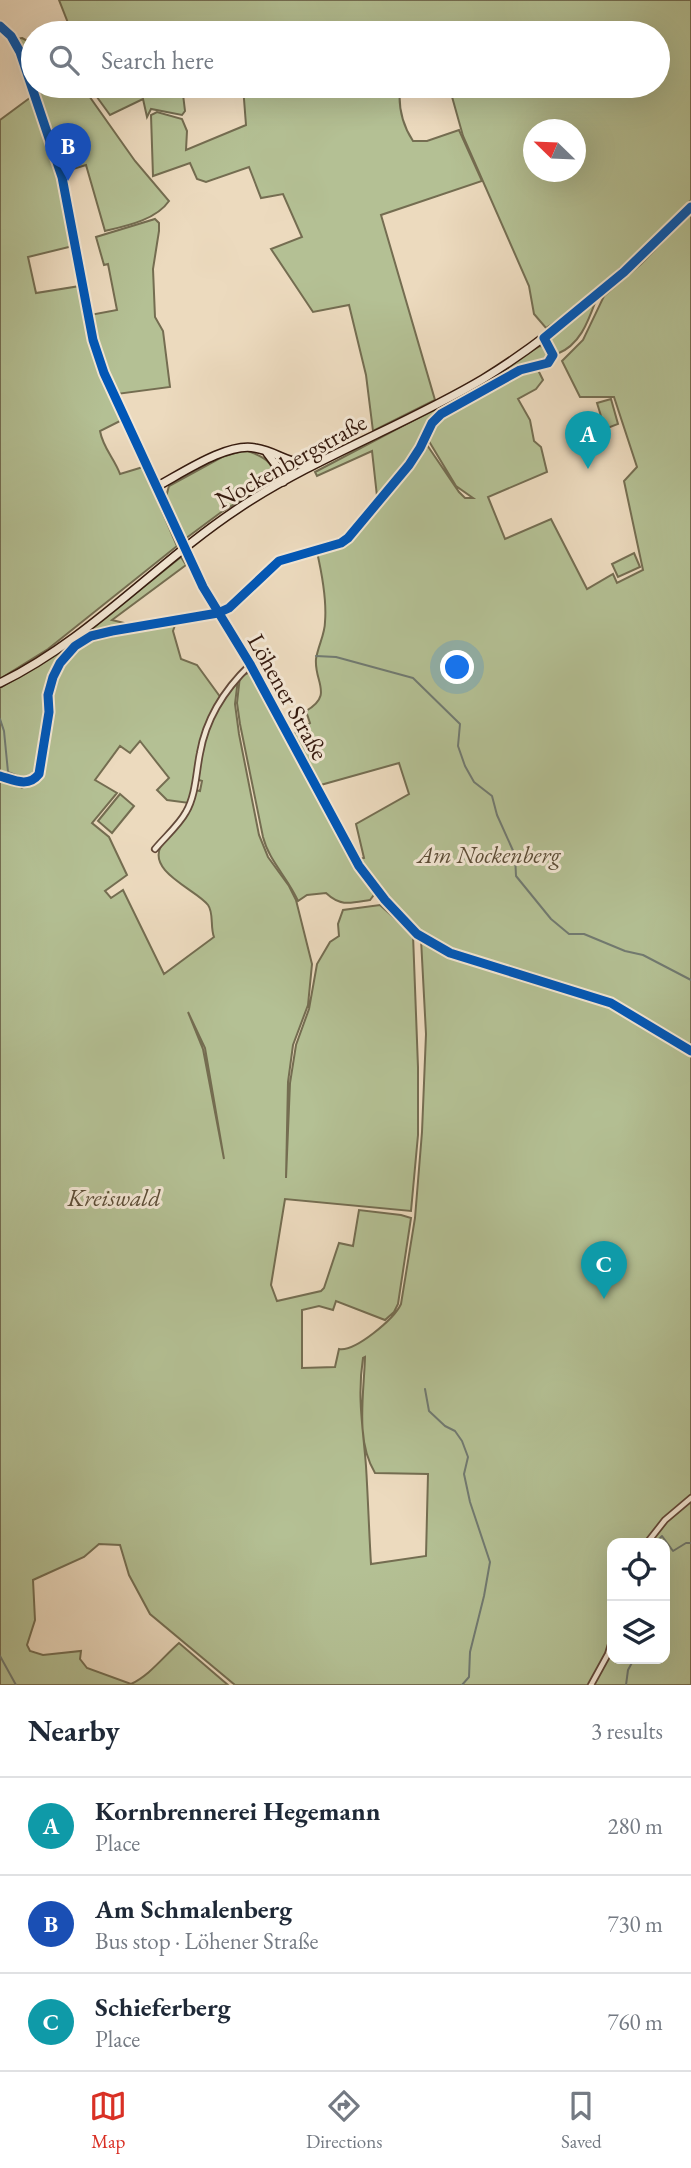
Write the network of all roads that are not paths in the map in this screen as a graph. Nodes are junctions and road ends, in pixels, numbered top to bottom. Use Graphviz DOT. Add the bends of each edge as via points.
graph roads {
  1 [pos="0,26"];
  2 [pos="21,55"];
  3 [pos="35,98"];
  4 [pos="691,207"];
  5 [pos="544,338"];
  6 [pos="267,452"];
  7 [pos="283,459"];
  8 [pos="322,462"];
  9 [pos="291,477"];
  10 [pos="283,482"];
  11 [pos="156,487"];
  12 [pos="218,613"];
  13 [pos="250,664"];
  14 [pos="0,683"];
  15 [pos="0,776"];
  16 [pos="155,849"];
  17 [pos="691,1051"];
  18 [pos="691,1498"];
  19 [pos="651,1538"];
  20 [pos="607,1656"];
  21 [pos="591,1685"];
  1 -- 2 [label="street, Löhener Straße"];
  3 -- 11 [label="street, Löhener Straße" via="62,177 93,340"];
  4 -- 5 [label="street, Nockenbergstraße" via="624,272"];
  5 -- 8 [label="street, Nockenbergstraße" via="483,379"];
  5 -- 12 [label="street" via="552,360 508,376 441,414 409,465 348,538 279,561"];
  6 -- 7 [label="street"];
  6 -- 10 [label="street"];
  6 -- 11 [label="street" via="237,447"];
  7 -- 8 [label="street" via="300,464"];
  7 -- 9 [label="street"];
  8 -- 9 [label="street, Nockenbergstraße"];
  9 -- 10 [label="street, Nockenbergstraße"];
  10 -- 14 [label="street, Nockenbergstraße" via="223,518 61,647"];
  11 -- 12 [label="street, Löhener Straße, bridge"];
  12 -- 13 [label="street, Löhener Straße"];
  12 -- 15 [label="street" via="112,631 75,646 52,677 38,774 25,783"];
  13 -- 16 [label="street" via="231,685 210,722 186,813"];
  13 -- 17 [label="street, Löhener Straße" via="359,866 417,934 450,953 611,1003"];
  18 -- 19 [label="street"];
  20 -- 21 [label="street"];
}
